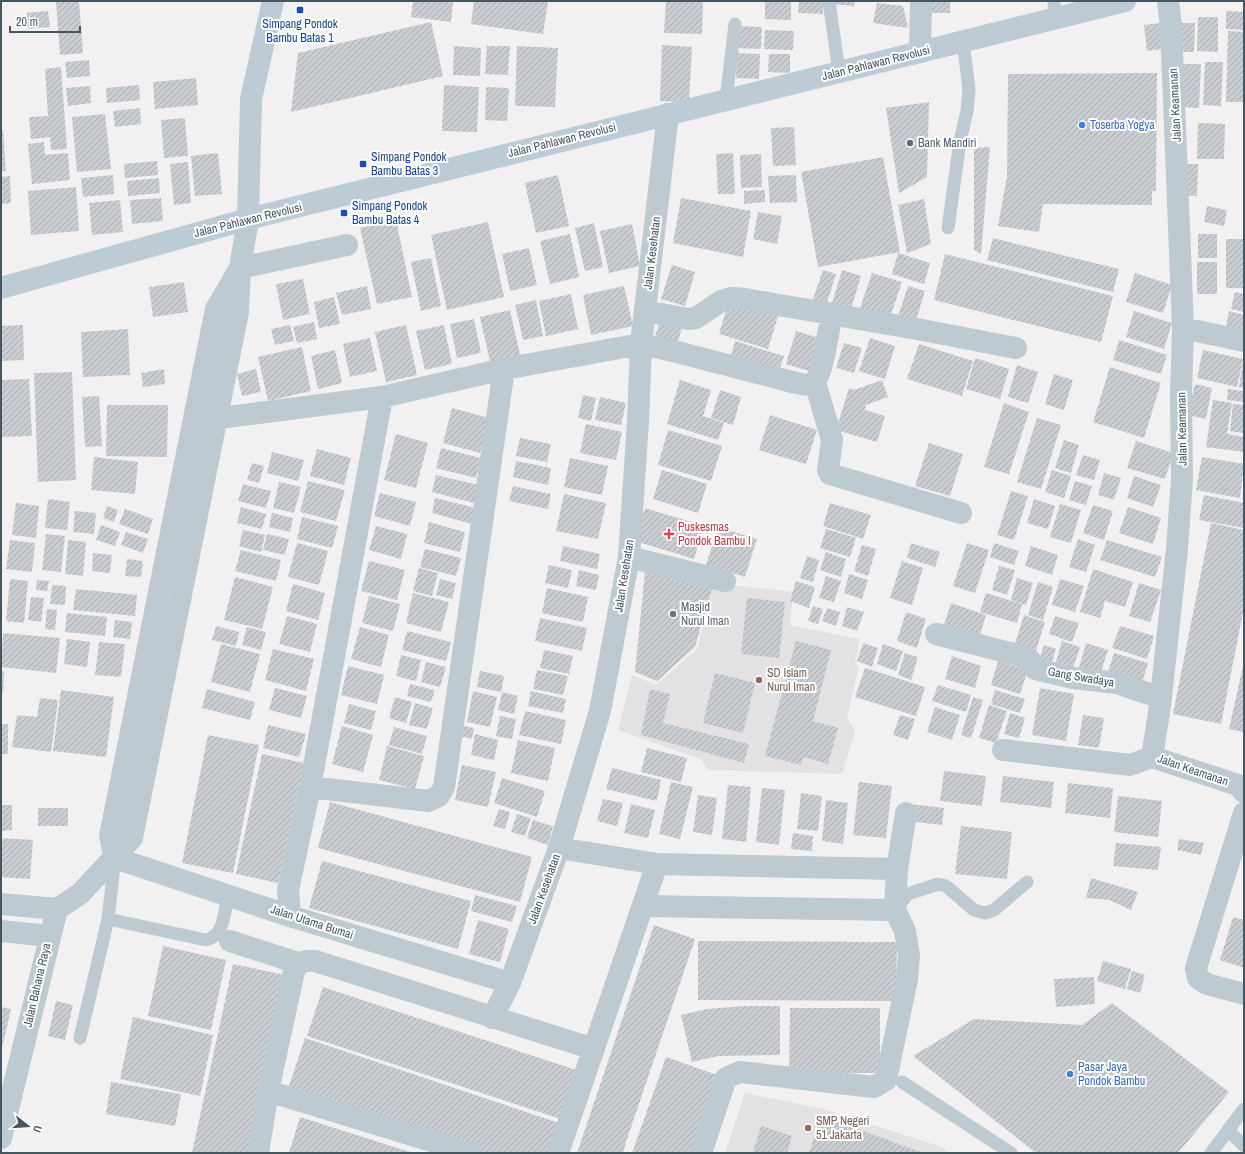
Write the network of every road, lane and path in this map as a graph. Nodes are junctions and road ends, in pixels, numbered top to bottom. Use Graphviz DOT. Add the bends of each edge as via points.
graph roads {
  1 [pos="273,1"];
  2 [pos="829,1"];
  3 [pos="921,1"];
  4 [pos="1125,1"];
  5 [pos="1168,1"];
  6 [pos="1054,10"];
  7 [pos="735,24"];
  8 [pos="963,41"];
  9 [pos="920,52"];
  10 [pos="839,72"];
  11 [pos="726,100"];
  12 [pos="668,114"];
  13 [pos="248,219"];
  14 [pos="948,228"];
  15 [pos="347,245"];
  16 [pos="240,268"];
  17 [pos="1,288"];
  18 [pos="645,311"];
  19 [pos="832,313"];
  20 [pos="1183,328"];
  21 [pos="1244,341"];
  22 [pos="642,344"];
  23 [pos="1016,348"];
  24 [pos="504,369"];
  25 [pos="815,382"];
  26 [pos="382,398"];
  27 [pos="217,419"];
  28 [pos="193,422"];
  29 [pos="961,513"];
  30 [pos="629,557"];
  31 [pos="160,578"];
  32 [pos="724,581"];
  33 [pos="184,583"];
  34 [pos="936,634"];
  35 [pos="1161,698"];
  36 [pos="1003,750"];
  37 [pos="1152,757"];
  38 [pos="310,787"];
  39 [pos="1244,792"];
  40 [pos="906,813"];
  41 [pos="1244,813"];
  42 [pos="559,848"];
  43 [pos="114,858"];
  44 [pos="657,864"];
  45 [pos="897,869"];
  46 [pos="1027,882"];
  47 [pos="228,895"];
  48 [pos="1,904"];
  49 [pos="643,906"];
  50 [pos="57,909"];
  51 [pos="894,910"];
  52 [pos="290,916"];
  53 [pos="108,919"];
  54 [pos="1,931"];
  55 [pos="49,936"];
  56 [pos="230,941"];
  57 [pos="298,963"];
  58 [pos="510,983"];
  59 [pos="1244,994"];
  60 [pos="492,1018"];
  61 [pos="80,1038"];
  62 [pos="594,1049"];
  63 [pos="902,1082"];
  64 [pos="268,1091"];
  65 [pos="1244,1109"];
  66 [pos="1228,1130"];
  67 [pos="1,1138"];
  68 [pos="1244,1146"];
  69 [pos="1215,1152"];
  70 [pos="258,1153"];
  71 [pos="471,1153"];
  72 [pos="558,1153"];
  73 [pos="701,1153"];
  74 [pos="1011,1153"];
  1 -- 13 [label="main road" via="251,99"];
  2 -- 10 [label="lane"];
  3 -- 9 [label="street"];
  4 -- 6 [label="main road, Jalan Pahlawan Revolusi"];
  5 -- 20 [label="street, Jalan Keamanan"];
  6 -- 8 [label="main road, Jalan Pahlawan Revolusi"];
  7 -- 11 [label="lane"];
  8 -- 9 [label="main road, Jalan Pahlawan Revolusi"];
  8 -- 14 [label="lane" via="969,90 968,104"];
  9 -- 10 [label="main road, Jalan Pahlawan Revolusi"];
  10 -- 11 [label="main road, Jalan Pahlawan Revolusi"];
  11 -- 12 [label="main road, Jalan Pahlawan Revolusi"];
  12 -- 13 [label="main road, Jalan Pahlawan Revolusi"];
  12 -- 18 [label="street, Jalan Kesehatan"];
  13 -- 16 [label="street"];
  13 -- 17 [label="main road, Jalan Pahlawan Revolusi"];
  15 -- 16 [label="street"];
  16 -- 27 [label="street" via="238,312"];
  16 -- 28 [label="street" via="216,309"];
  18 -- 19 [label="street" via="696,318 721,301 731,298"];
  18 -- 22 [label="street, Jalan Kesehatan"];
  19 -- 23 [label="street"];
  19 -- 25 [label="street" via="821,369"];
  20 -- 21 [label="street"];
  20 -- 35 [label="street, Jalan Keamanan" via="1182,479"];
  22 -- 24 [label="street"];
  22 -- 25 [label="street" via="796,383 806,385"];
  22 -- 30 [label="street, Jalan Kesehatan"];
  24 -- 26 [label="street"];
  24 -- 38 [label="street" via="444,787 439,796 428,801"];
  25 -- 29 [label="street" via="832,440 828,470 830,474"];
  26 -- 27 [label="street"];
  26 -- 38 [label="street"];
  27 -- 28 [label="street"];
  27 -- 33 [label="street"];
  28 -- 31 [label="street"];
  30 -- 32 [label="street"];
  30 -- 42 [label="street, Jalan Kesehatan" via="600,711"];
  31 -- 33 [label="street"];
  31 -- 43 [label="street" via="110,836"];
  33 -- 43 [label="street" via="132,838"];
  34 -- 35 [label="street, Gang Swadaya" via="1018,655 1030,660 1035,668 1073,678 1117,684"];
  35 -- 37 [label="street, Jalan Keamanan"];
  36 -- 37 [label="street" via="1130,765"];
  37 -- 39 [label="street, Jalan Keamanan" via="1238,785"];
  38 -- 52 [label="street" via="288,890"];
  40 -- 45 [label="street"];
  41 -- 59 [label="street" via="1196,968 1198,978 1207,984"];
  42 -- 44 [label="street"];
  42 -- 58 [label="street, Jalan Kesehatan"];
  43 -- 47 [label="street, Jalan Utama Bumai"];
  43 -- 50 [label="street" via="80,894"];
  43 -- 53 [label="lane"];
  44 -- 45 [label="street"];
  44 -- 49 [label="street"];
  45 -- 51 [label="street"];
  46 -- 51 [label="lane" via="994,910 985,913 974,910 946,886 938,884 908,894"];
  47 -- 52 [label="street, Jalan Utama Bumai"];
  47 -- 53 [label="lane" via="220,931 214,938 206,940"];
  48 -- 50 [label="street"];
  49 -- 51 [label="street"];
  49 -- 62 [label="street"];
  50 -- 55 [label="street, Jalan Bahana Raya"];
  51 -- 73 [label="street" via="905,931 909,955 907,980 886,1080 874,1087 740,1072 726,1078"];
  52 -- 58 [label="street, Jalan Utama Bumai"];
  53 -- 61 [label="lane"];
  54 -- 55 [label="street"];
  55 -- 67 [label="street, Jalan Bahana Raya"];
  56 -- 57 [label="street"];
  57 -- 60 [label="street" via="305,960 315,961"];
  57 -- 64 [label="street" via="294,971"];
  58 -- 60 [label="street, Jalan Kesehatan"];
  60 -- 62 [label="street"];
  62 -- 72 [label="street"];
  63 -- 74 [label="lane"];
  64 -- 70 [label="street"];
  64 -- 71 [label="street"];
  65 -- 66 [label="lane"];
  66 -- 68 [label="lane"];
  66 -- 69 [label="lane"];
}
